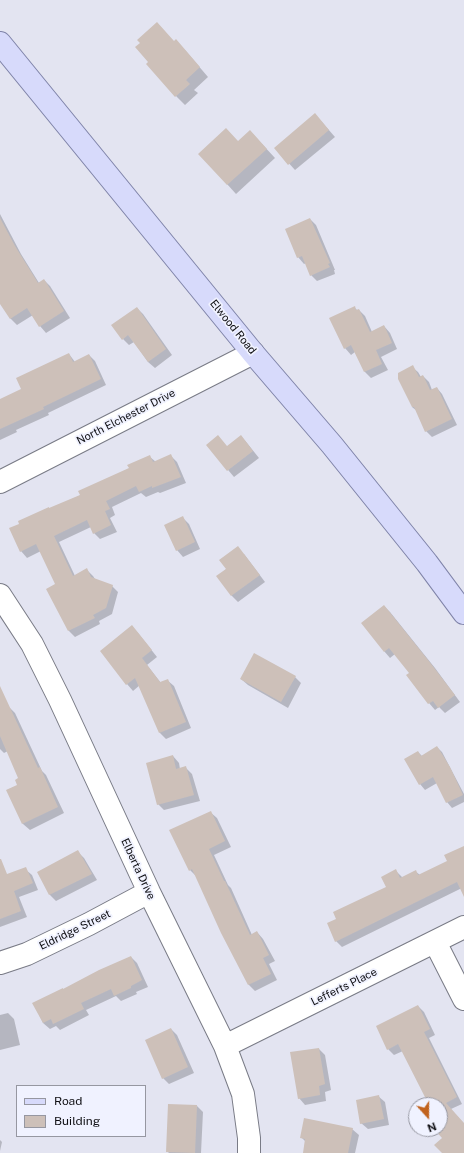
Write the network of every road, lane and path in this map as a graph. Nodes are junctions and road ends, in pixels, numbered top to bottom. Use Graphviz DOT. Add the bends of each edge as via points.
graph roads {
  1 [pos="0,43"];
  2 [pos="253,352"];
  3 [pos="0,482"];
  4 [pos="0,595"];
  5 [pos="464,613"];
  6 [pos="149,892"];
  7 [pos="464,927"];
  8 [pos="435,942"];
  9 [pos="0,963"];
  10 [pos="464,999"];
  11 [pos="224,1046"];
  12 [pos="249,1153"];
  1 -- 2 [label="main road, Elwood Road"];
  2 -- 3 [label="street, North Elchester Drive"];
  2 -- 5 [label="main road, Elwood Road" via="428,563"];
  4 -- 6 [label="street, Elberta Drive" via="32,644"];
  6 -- 9 [label="street, Eldridge Street" via="27,954"];
  6 -- 11 [label="street, Elberta Drive"];
  7 -- 8 [label="street, Lefferts Place"];
  8 -- 10 [label="street"];
  8 -- 11 [label="street, Lefferts Place"];
  11 -- 12 [label="street, Elberta Drive" via="243,1094 250,1138"];
}
